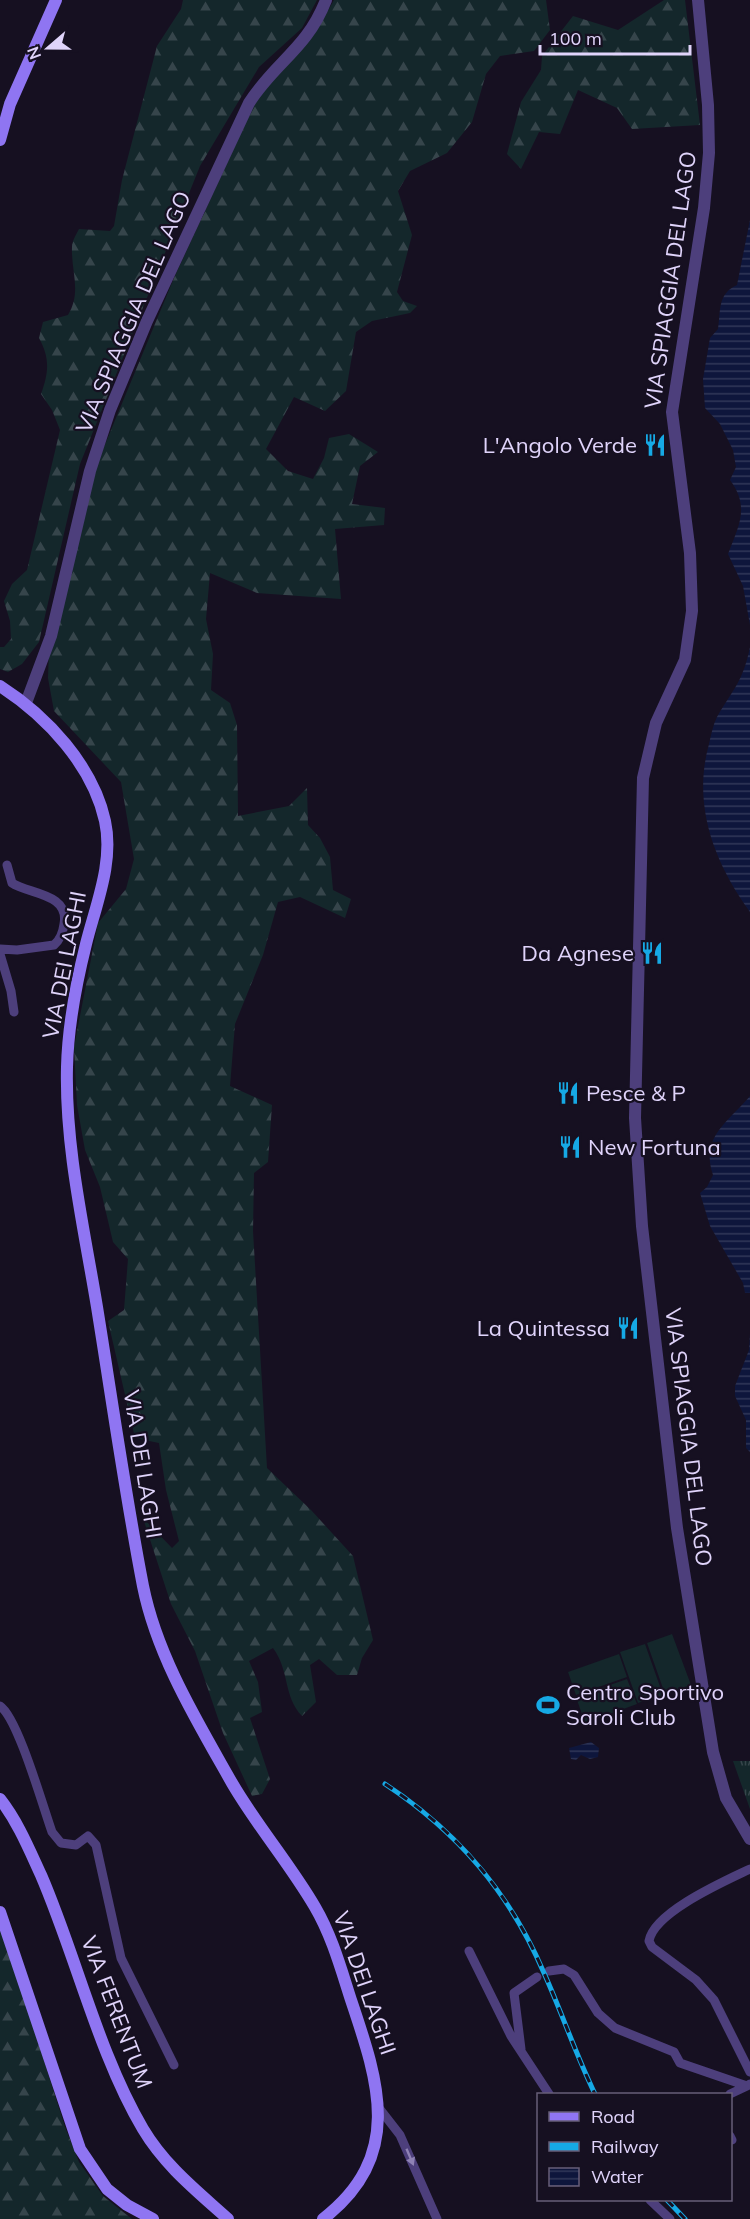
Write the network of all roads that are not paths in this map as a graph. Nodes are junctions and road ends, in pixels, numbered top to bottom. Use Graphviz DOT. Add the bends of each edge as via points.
graph roads {
  1 [pos="56,0"];
  2 [pos="326,0"];
  3 [pos="698,0"];
  4 [pos="1,133"];
  5 [pos="0,686"];
  6 [pos="26,703"];
  7 [pos="7,865"];
  8 [pos="0,949"];
  9 [pos="0,954"];
  10 [pos="14,1012"];
  11 [pos="0,1706"];
  12 [pos="0,1799"];
  13 [pos="750,1839"];
  14 [pos="750,1869"];
  15 [pos="0,1912"];
  16 [pos="468,1951"];
  17 [pos="549,1971"];
  18 [pos="537,1977"];
  19 [pos="522,2054"];
  20 [pos="174,2065"];
  21 [pos="750,2072"];
  22 [pos="748,2085"];
  23 [pos="548,2093"];
  24 [pos="732,2093"];
  25 [pos="379,2108"];
  26 [pos="652,2201"];
  27 [pos="224,2218"];
  28 [pos="153,2219"];
  29 [pos="323,2219"];
  30 [pos="437,2219"];
  31 [pos="670,2219"];
  1 -- 4 [label="main road"];
  2 -- 6 [label="street, VIA SPIAGGIA DEL LAGO" via="306,39 268,77 249,104 135,346 97,447 51,636"];
  3 -- 13 [label="street, VIA SPIAGGIA DEL LAGO" via="709,161 672,412 691,566 692,611 685,660 656,723 643,778 635,1132 675,1512 709,1730 723,1792"];
  5 -- 6 [label="main road, VIA DEI LAGHI"];
  6 -- 25 [label="main road, VIA DEI LAGHI" via="58,736 86,778 99,801 106,831 104,873 72,1010 68,1096 81,1211 145,1596 165,1657 233,1784 322,1920 362,2033"];
  7 -- 8 [label="street" via="12,883 51,898 61,907 65,920 54,945"];
  9 -- 10 [label="street"];
  11 -- 20 [label="street" via="7,1710 51,1833 61,1844 76,1845 88,1836 96,1845 121,1958"];
  12 -- 27 [label="main road, VIA FERENTUM" via="20,1829 44,1882 135,2115 164,2158"];
  14 -- 21 [label="street" via="680,1906 654,1930 649,1941 714,2000"];
  15 -- 28 [label="main road" via="80,2149 107,2189"];
  16 -- 19 [label="street"];
  17 -- 22 [label="street" via="564,1969 574,1975 598,2013 615,2028 674,2052 680,2062"];
  18 -- 19 [label="street" via="514,1993"];
  19 -- 23 [label="street"];
  22 -- 24 [label="street"];
  25 -- 29 [label="main road, VIA DEI LAGHI" via="378,2136 368,2165 347,2198"];
  25 -- 30 [label="street, one-way" via="400,2134"];
  26 -- 31 [label="street"];
}
